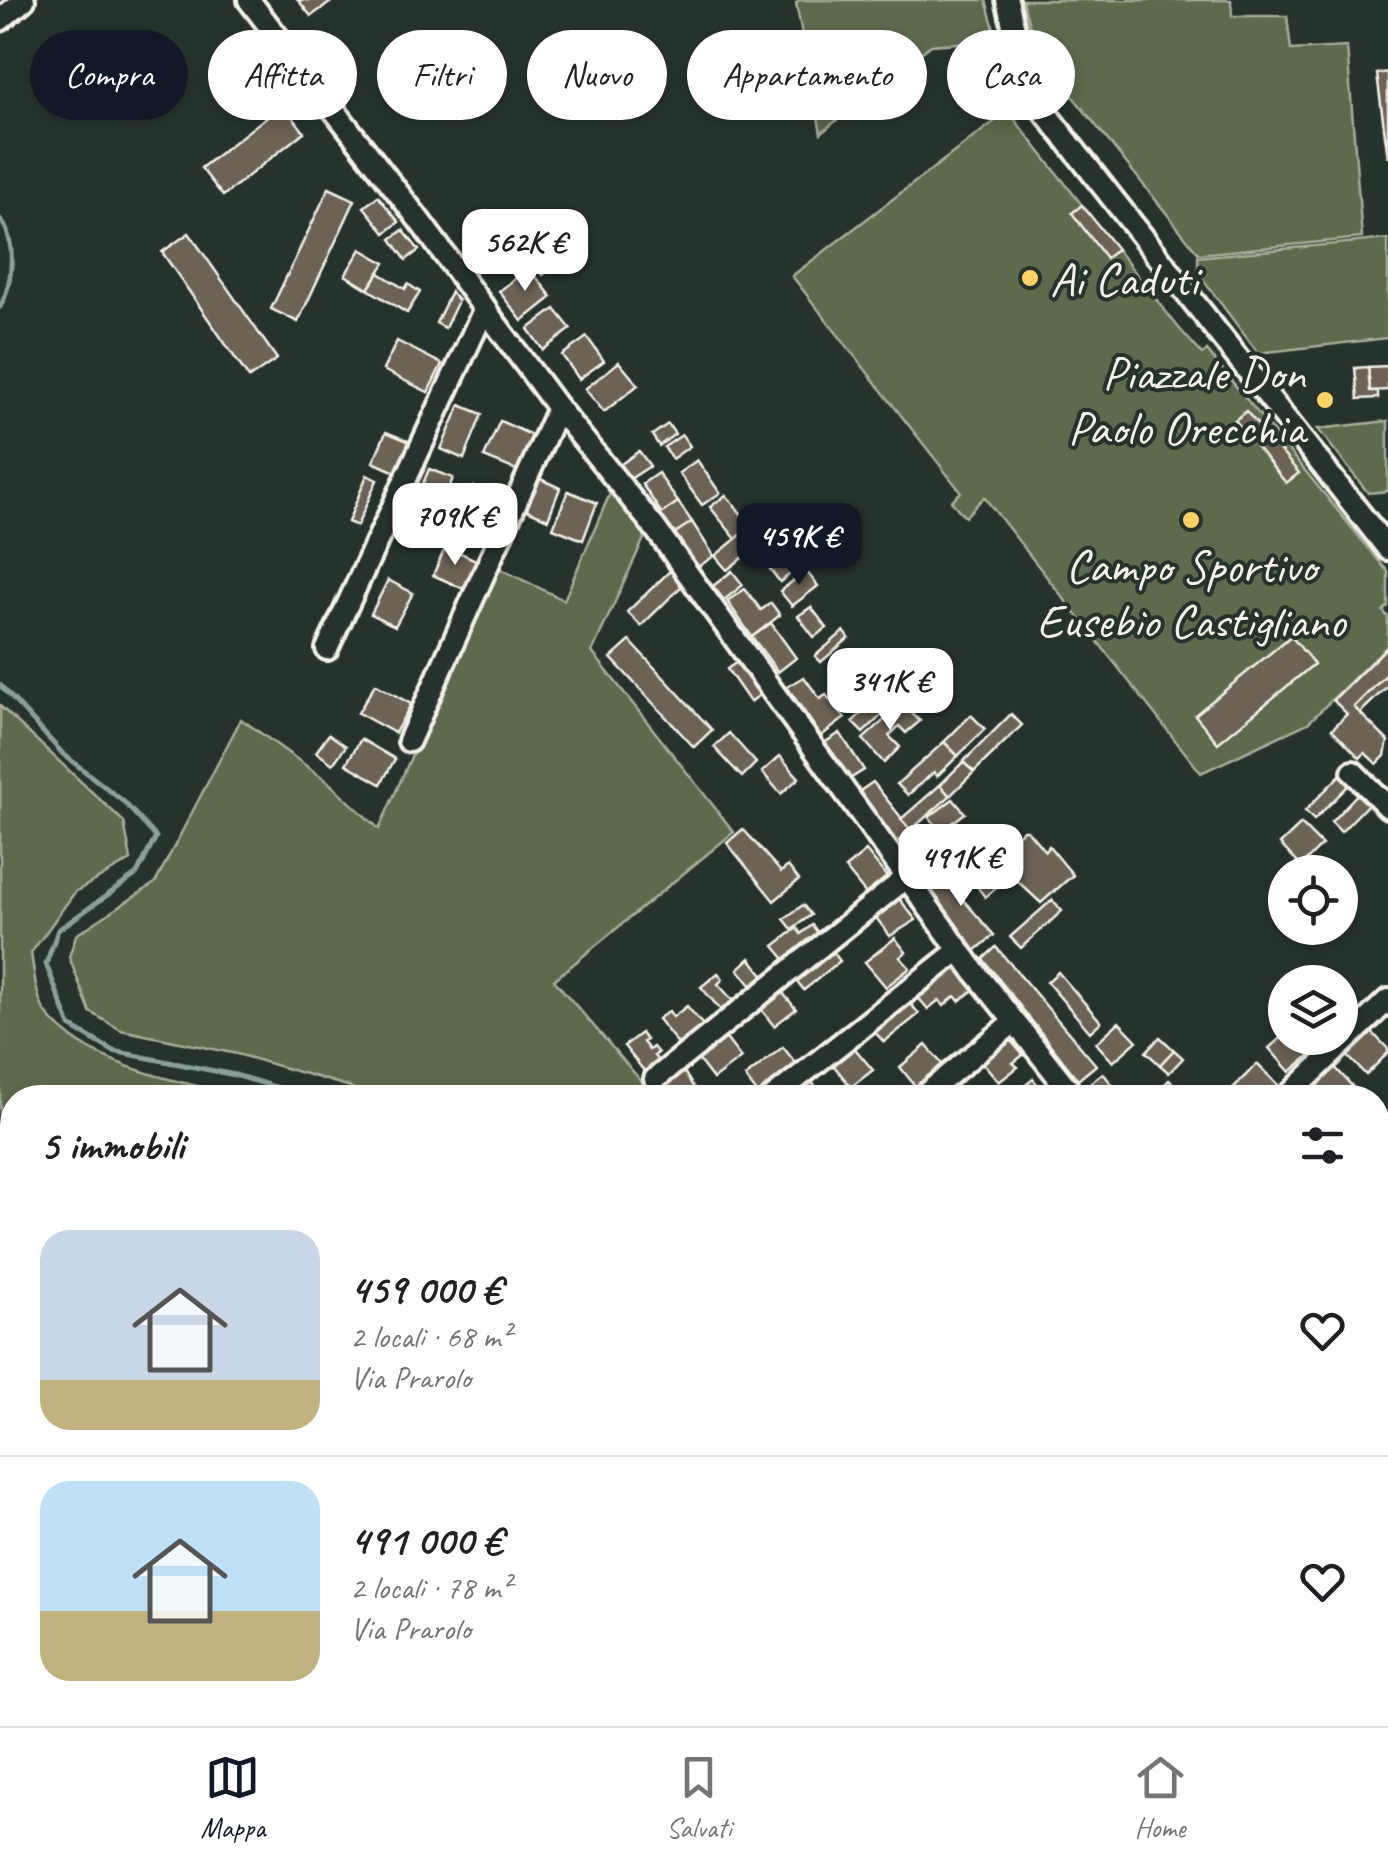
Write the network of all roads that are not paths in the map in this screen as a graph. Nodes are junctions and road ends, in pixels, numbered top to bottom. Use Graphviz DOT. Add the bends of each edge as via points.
graph roads {
  1 [pos="24,0"];
  2 [pos="249,0"];
  3 [pos="1007,0"];
  4 [pos="0,20"];
  5 [pos="484,308"];
  6 [pos="558,408"];
  7 [pos="1388,548"];
  8 [pos="328,649"];
  9 [pos="410,741"];
  10 [pos="1353,772"];
  11 [pos="1388,807"];
  12 [pos="907,877"];
  13 [pos="959,950"];
  14 [pos="1388,1000"];
  15 [pos="1014,1022"];
  16 [pos="655,1079"];
  17 [pos="788,1085"];
  18 [pos="937,1085"];
  19 [pos="1064,1085"];
  20 [pos="1300,1085"];
  1 -- 4 [label="street"];
  2 -- 5 [label="street"];
  3 -- 7 [label="street" via="1036,101"];
  5 -- 6 [label="street"];
  5 -- 8 [label="street"];
  6 -- 9 [label="street"];
  6 -- 12 [label="street" via="655,528"];
  10 -- 11 [label="street"];
  12 -- 13 [label="street"];
  12 -- 16 [label="street"];
  13 -- 15 [label="street"];
  13 -- 17 [label="street"];
  14 -- 20 [label="street"];
  15 -- 18 [label="street"];
  15 -- 19 [label="street"];
}
